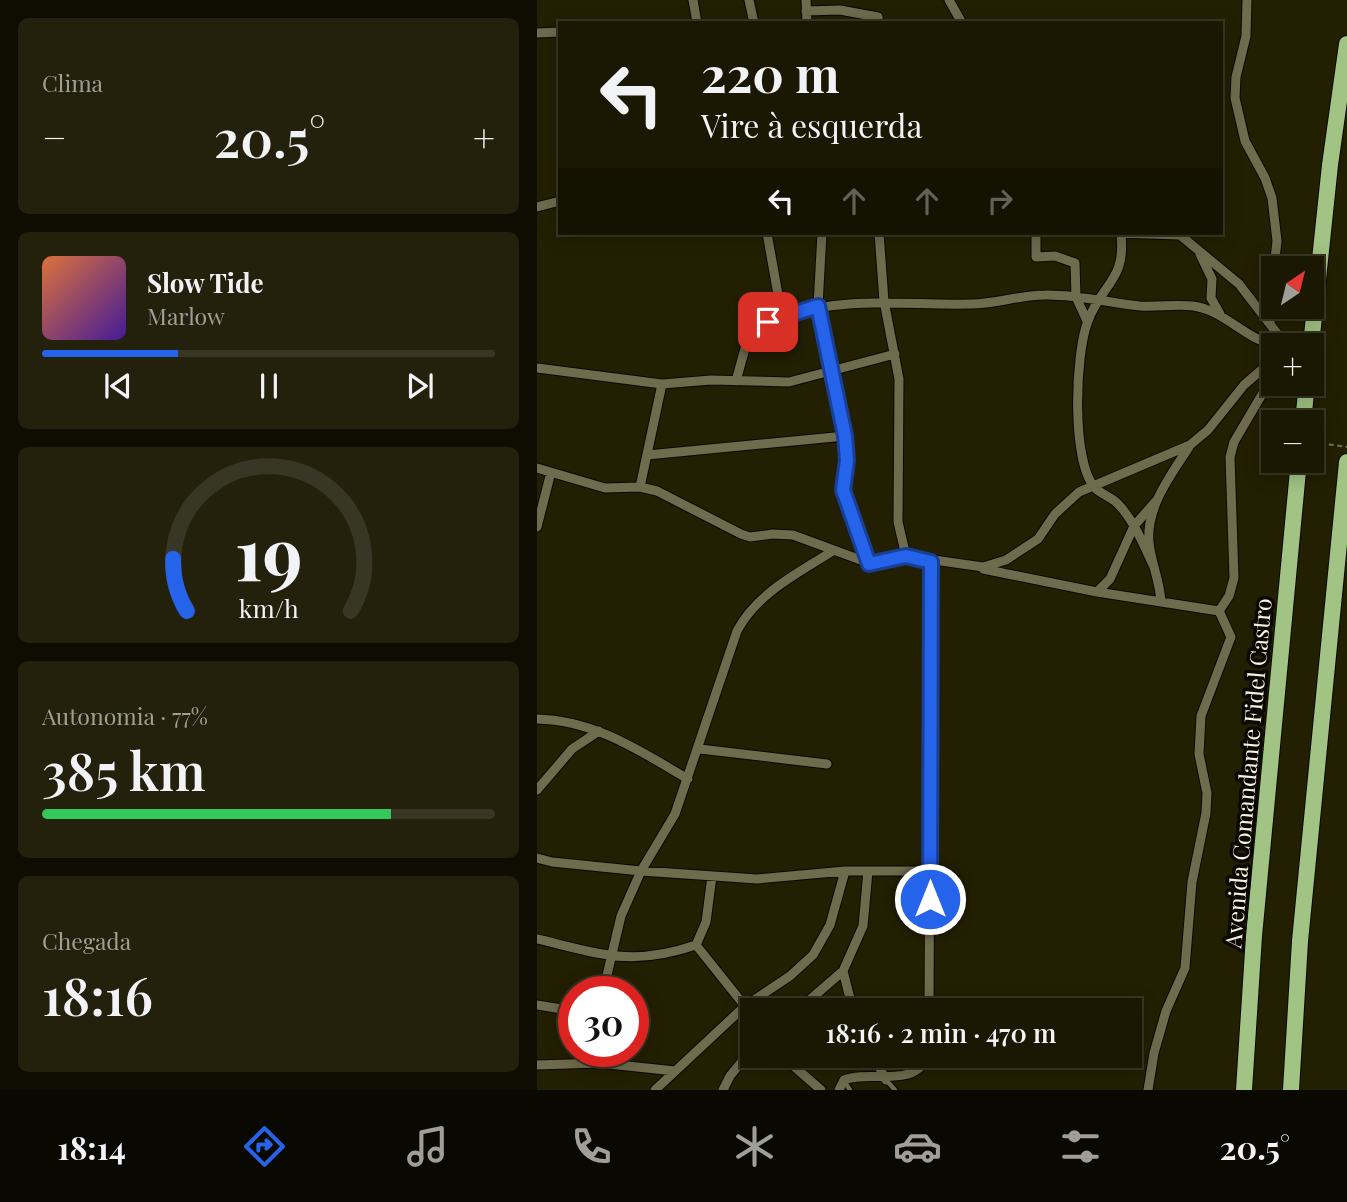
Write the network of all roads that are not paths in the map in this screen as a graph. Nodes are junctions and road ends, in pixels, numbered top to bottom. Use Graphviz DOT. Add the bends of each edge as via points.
graph roads {
  1 [pos="693,0"];
  2 [pos="749,0"];
  3 [pos="806,0"];
  4 [pos="949,0"];
  5 [pos="1247,0"];
  6 [pos="806,11"];
  7 [pos="697,21"];
  8 [pos="754,21"];
  9 [pos="807,21"];
  10 [pos="879,21"];
  11 [pos="961,21"];
  12 [pos="558,32"];
  13 [pos="537,33"];
  14 [pos="1347,44"];
  15 [pos="558,202"];
  16 [pos="537,207"];
  17 [pos="767,235"];
  18 [pos="822,235"];
  19 [pos="879,235"];
  20 [pos="1036,235"];
  21 [pos="1120,235"];
  22 [pos="1176,235"];
  23 [pos="1198,251"];
  24 [pos="1275,256"];
  25 [pos="1076,297"];
  26 [pos="884,301"];
  27 [pos="1098,302"];
  28 [pos="818,306"];
  29 [pos="1219,314"];
  30 [pos="782,317"];
  31 [pos="1270,319"];
  32 [pos="1088,321"];
  33 [pos="1270,324"];
  34 [pos="1277,333"];
  35 [pos="1307,333"];
  36 [pos="1261,339"];
  37 [pos="895,354"];
  38 [pos="537,369"];
  39 [pos="1261,370"];
  40 [pos="831,371"];
  41 [pos="736,381"];
  42 [pos="662,384"];
  43 [pos="1261,396"];
  44 [pos="845,436"];
  45 [pos="1190,445"];
  46 [pos="647,455"];
  47 [pos="1347,462"];
  48 [pos="537,468"];
  49 [pos="551,472"];
  50 [pos="1298,473"];
  51 [pos="640,487"];
  52 [pos="1094,487"];
  53 [pos="1156,501"];
  54 [pos="1134,526"];
  55 [pos="537,527"];
  56 [pos="831,552"];
  57 [pos="906,556"];
  58 [pos="931,562"];
  59 [pos="946,562"];
  60 [pos="869,564"];
  61 [pos="1154,567"];
  62 [pos="1097,592"];
  63 [pos="1161,602"];
  64 [pos="1219,611"];
  65 [pos="537,719"];
  66 [pos="599,731"];
  67 [pos="700,749"];
  68 [pos="827,764"];
  69 [pos="688,779"];
  70 [pos="537,790"];
  71 [pos="537,858"];
  72 [pos="641,871"];
  73 [pos="845,871"];
  74 [pos="868,871"];
  75 [pos="931,871"];
  76 [pos="712,876"];
  77 [pos="537,939"];
  78 [pos="696,945"];
  79 [pos="611,956"];
  80 [pos="843,971"];
  81 [pos="607,976"];
  82 [pos="757,998"];
  83 [pos="812,998"];
  84 [pos="850,998"];
  85 [pos="930,998"];
  86 [pos="740,1000"];
  87 [pos="537,1004"];
  88 [pos="558,1008"];
  89 [pos="740,1011"];
  90 [pos="558,1064"];
  91 [pos="740,1064"];
  92 [pos="537,1065"];
  93 [pos="637,1067"];
  94 [pos="796,1068"];
  95 [pos="879,1068"];
  96 [pos="920,1068"];
  97 [pos="675,1071"];
  98 [pos="844,1080"];
  99 [pos="885,1085"];
  100 [pos="655,1090"];
  101 [pos="723,1090"];
  102 [pos="821,1090"];
  103 [pos="839,1090"];
  104 [pos="850,1090"];
  105 [pos="895,1090"];
  106 [pos="1148,1090"];
  107 [pos="1244,1090"];
  108 [pos="1291,1090"];
  1 -- 7 [label="street"];
  2 -- 8 [label="street"];
  3 -- 6 [label="street"];
  4 -- 11 [label="street"];
  5 -- 24 [label="street" via="1235,98 1245,141 1272,198"];
  6 -- 9 [label="street"];
  6 -- 10 [label="street" via="840,10 878,17"];
  12 -- 13 [label="street"];
  14 -- 35 [label="highway"];
  15 -- 16 [label="street"];
  17 -- 30 [label="street"];
  18 -- 28 [label="street"];
  19 -- 26 [label="street"];
  20 -- 25 [label="street" via="1036,257 1055,256 1075,263"];
  21 -- 27 [label="street" via="1121,268"];
  22 -- 23 [label="street"];
  23 -- 29 [label="street"];
  23 -- 33 [label="street" via="1239,284"];
  25 -- 26 [label="street" via="1044,295 989,304"];
  25 -- 27 [label="street"];
  25 -- 32 [label="street"];
  26 -- 28 [label="street"];
  26 -- 37 [label="street"];
  27 -- 29 [label="street" via="1194,306"];
  27 -- 32 [label="street"];
  28 -- 30 [label="street"];
  28 -- 40 [label="street"];
  29 -- 36 [label="street"];
  30 -- 41 [label="street" via="749,334"];
  31 -- 33 [label="street"];
  32 -- 52 [label="street" via="1078,361 1077,401 1080,447"];
  33 -- 34 [label="street"];
  37 -- 40 [label="street"];
  37 -- 57 [label="street" via="899,379 898,522"];
  38 -- 42 [label="street"];
  39 -- 45 [label="street"];
  40 -- 41 [label="street" via="789,382"];
  40 -- 44 [label="street"];
  41 -- 42 [label="street"];
  42 -- 46 [label="street"];
  43 -- 64 [label="street" via="1230,457 1234,578"];
  44 -- 46 [label="street"];
  44 -- 60 [label="street" via="843,490"];
  45 -- 52 [label="street"];
  45 -- 53 [label="street"];
  46 -- 51 [label="street"];
  47 -- 108 [label="highway" via="1300,941"];
  48 -- 49 [label="street"];
  49 -- 51 [label="street" via="605,488"];
  49 -- 55 [label="street"];
  50 -- 107 [label="highway, Avenida Comandante Fidel Castro"];
  51 -- 56 [label="street" via="750,537 793,536"];
  52 -- 54 [label="street" via="1117,502"];
  52 -- 59 [label="street" via="1068,501 1038,539 1006,560 983,567"];
  53 -- 54 [label="street"];
  53 -- 61 [label="street" via="1149,535"];
  54 -- 61 [label="street"];
  54 -- 62 [label="street" via="1110,579"];
  56 -- 60 [label="street"];
  56 -- 67 [label="street" via="771,591 742,621"];
  57 -- 58 [label="street"];
  57 -- 60 [label="street"];
  58 -- 59 [label="street"];
  58 -- 75 [label="street"];
  59 -- 62 [label="street"];
  61 -- 63 [label="street"];
  62 -- 63 [label="street"];
  63 -- 64 [label="street"];
  64 -- 106 [label="street" via="1231,637 1201,716 1199,754 1207,802 1192,882 1185,968 1166,1011"];
  65 -- 66 [label="street" via="571,722"];
  66 -- 69 [label="street"];
  66 -- 70 [label="street" via="572,749"];
  67 -- 68 [label="street"];
  67 -- 69 [label="street"];
  69 -- 72 [label="street" via="675,814"];
  71 -- 72 [label="street"];
  72 -- 76 [label="street"];
  72 -- 79 [label="street" via="621,916"];
  73 -- 74 [label="street"];
  73 -- 76 [label="street" via="757,879"];
  73 -- 82 [label="street" via="830,925 813,955"];
  74 -- 75 [label="street"];
  74 -- 80 [label="street" via="863,926"];
  75 -- 85 [label="street"];
  76 -- 78 [label="street" via="706,922"];
  77 -- 79 [label="street"];
  78 -- 79 [label="street" via="641,959"];
  78 -- 86 [label="street"];
  79 -- 81 [label="street"];
  80 -- 83 [label="street"];
  80 -- 84 [label="street"];
  87 -- 88 [label="street"];
  89 -- 97 [label="street"];
  90 -- 92 [label="street"];
  91 -- 101 [label="street"];
  93 -- 97 [label="street"];
  94 -- 102 [label="street"];
  95 -- 99 [label="street"];
  96 -- 99 [label="street"];
  97 -- 100 [label="street"];
  98 -- 99 [label="street" via="852,1077"];
  98 -- 103 [label="street"];
  98 -- 104 [label="lane"];
  99 -- 105 [label="lane"];
}
